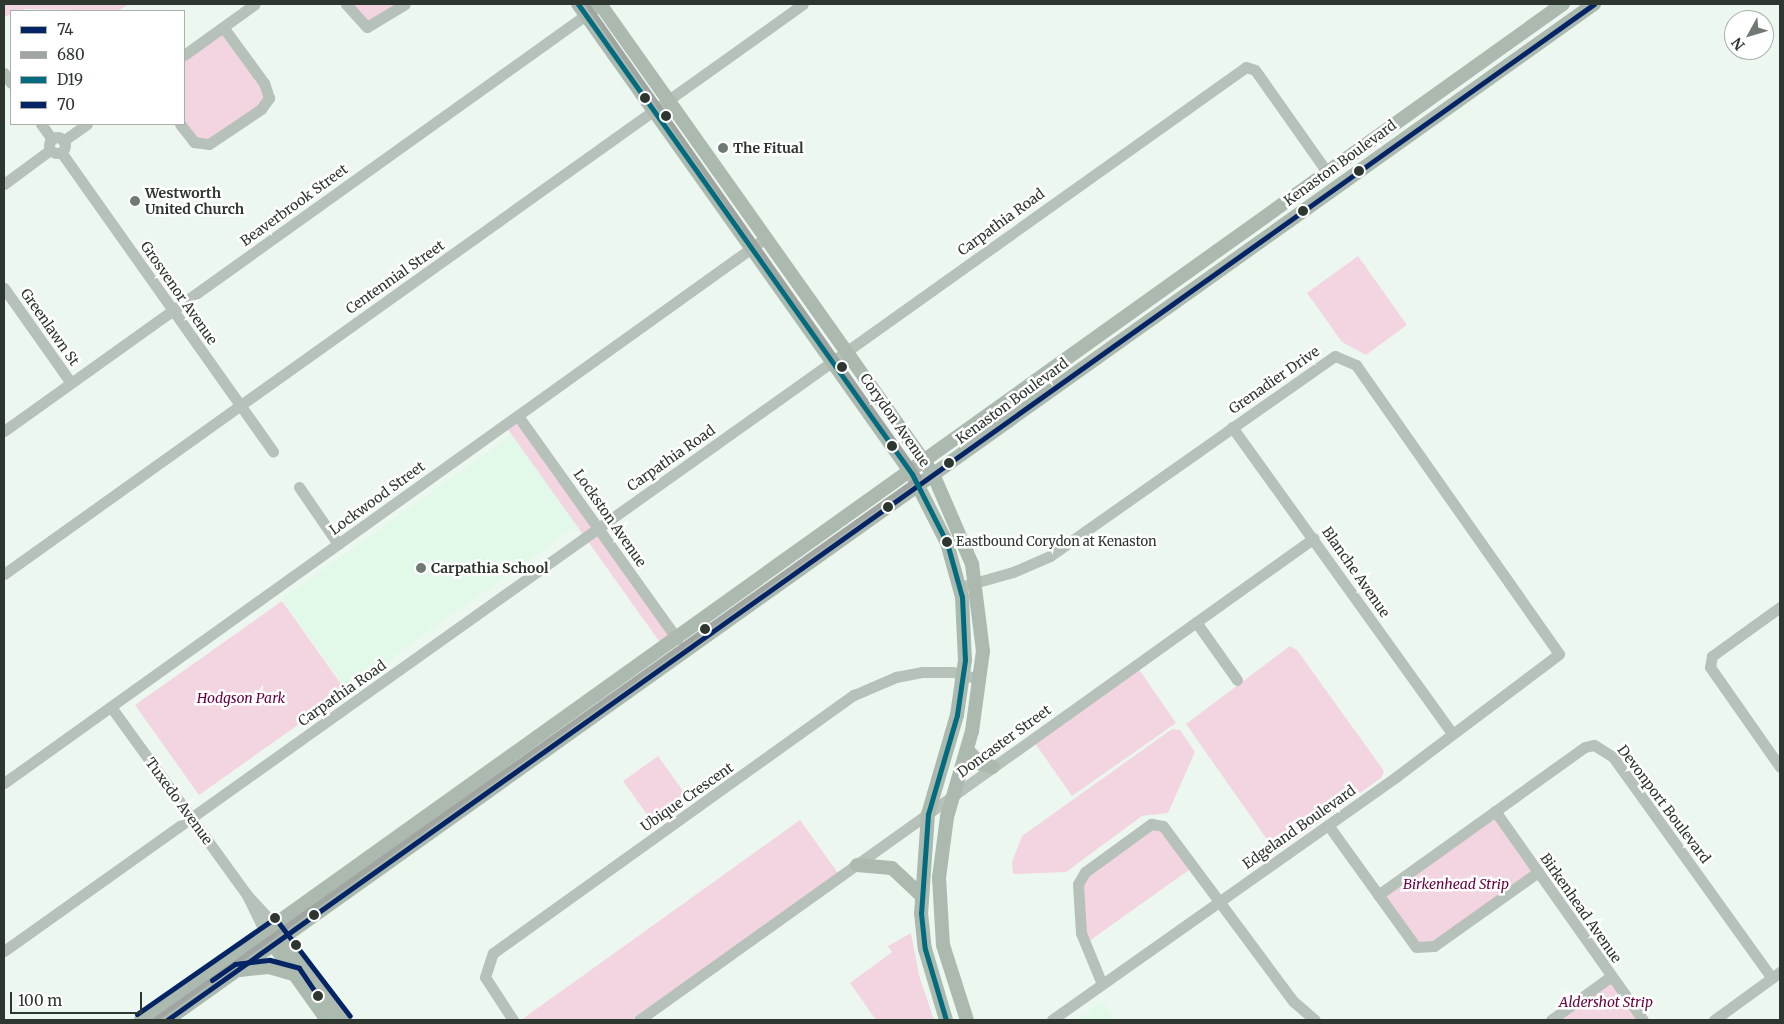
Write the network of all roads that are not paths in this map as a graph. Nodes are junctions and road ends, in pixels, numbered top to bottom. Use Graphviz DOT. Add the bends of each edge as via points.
graph roads {
  1 [pos="255,4"];
  2 [pos="346,4"];
  3 [pos="405,4"];
  4 [pos="601,4"];
  5 [pos="803,4"];
  6 [pos="1563,4"];
  7 [pos="1594,4"];
  8 [pos="582,9"];
  9 [pos="223,27"];
  10 [pos="185,54"];
  11 [pos="669,100"];
  12 [pos="654,111"];
  13 [pos="42,125"];
  14 [pos="86,125"];
  15 [pos="181,125"];
  16 [pos="57,146"];
  17 [pos="1327,172"];
  18 [pos="4,184"];
  19 [pos="767,237"];
  20 [pos="752,248"];
  21 [pos="4,288"];
  22 [pos="173,310"];
  23 [pos="847,352"];
  24 [pos="832,362"];
  25 [pos="71,383"];
  26 [pos="240,405"];
  27 [pos="518,416"];
  28 [pos="1232,427"];
  29 [pos="4,431"];
  30 [pos="273,451"];
  31 [pos="930,469"];
  32 [pos="915,479"];
  33 [pos="299,487"];
  34 [pos="598,528"];
  35 [pos="1314,538"];
  36 [pos="338,544"];
  37 [pos="4,574"];
  38 [pos="977,583"];
  39 [pos="960,587"];
  40 [pos="1780,607"];
  41 [pos="1196,622"];
  42 [pos="677,639"];
  43 [pos="1559,654"];
  44 [pos="964,674"];
  45 [pos="980,679"];
  46 [pos="1237,680"];
  47 [pos="111,706"];
  48 [pos="1453,734"];
  49 [pos="968,751"];
  50 [pos="945,760"];
  51 [pos="963,766"];
  52 [pos="1780,766"];
  53 [pos="993,767"];
  54 [pos="4,782"];
  55 [pos="954,795"];
  56 [pos="1495,811"];
  57 [pos="928,814"];
  58 [pos="191,819"];
  59 [pos="1328,825"];
  60 [pos="923,844"];
  61 [pos="942,846"];
  62 [pos="857,865"];
  63 [pos="1538,872"];
  64 [pos="921,895"];
  65 [pos="1378,895"];
  66 [pos="1222,901"];
  67 [pos="270,929"];
  68 [pos="284,936"];
  69 [pos="273,945"];
  70 [pos="4,950"];
  71 [pos="237,971"];
  72 [pos="294,974"];
  73 [pos="1776,975"];
  74 [pos="1610,977"];
  75 [pos="1102,984"];
  76 [pos="1310,1019"];
  77 [pos="142,1020"];
  78 [pos="167,1020"];
  79 [pos="327,1020"];
  80 [pos="344,1020"];
  81 [pos="512,1020"];
  82 [pos="640,1020"];
  83 [pos="946,1020"];
  84 [pos="967,1020"];
  85 [pos="1052,1020"];
  86 [pos="1550,1020"];
  87 [pos="1643,1020"];
  88 [pos="1714,1020"];
  1 -- 9 [label="street"];
  2 -- 3 [label="street" via="367,27"];
  4 -- 8 [label="street, Beaverbrook Street"];
  4 -- 11 [label="main road, Corydon Avenue"];
  5 -- 11 [label="street, Centennial Street"];
  6 -- 17 [label="main road, Kenaston Boulevard"];
  7 -- 31 [label="main road, Kenaston Boulevard"];
  8 -- 12 [label="main road, Corydon Avenue"];
  8 -- 22 [label="street, Beaverbrook Street"];
  9 -- 10 [label="street"];
  9 -- 15 [label="street" via="264,83 269,98 261,109 209,144 194,142"];
  11 -- 12 [label="street, Centennial Street"];
  11 -- 19 [label="main road, Corydon Avenue"];
  12 -- 20 [label="main road, Corydon Avenue"];
  12 -- 26 [label="street, Centennial Street"];
  13 -- 16 [label="street, Grosvenor Avenue"];
  14 -- 16 [label="street"];
  16 -- 18 [label="street"];
  16 -- 22 [label="street, Grosvenor Avenue"];
  17 -- 23 [label="street, Carpathia Road" via="1255,70 1246,66"];
  17 -- 31 [label="main road, Kenaston Boulevard"];
  19 -- 20 [label="street, Lockwood Street"];
  19 -- 23 [label="main road, Corydon Avenue"];
  20 -- 24 [label="main road, Corydon Avenue"];
  20 -- 27 [label="street, Lockwood Street"];
  21 -- 25 [label="street, Greenlawn St"];
  22 -- 25 [label="street, Beaverbrook Street"];
  22 -- 26 [label="street, Grosvenor Avenue"];
  23 -- 24 [label="street, Carpathia Road"];
  23 -- 31 [label="main road, Corydon Avenue"];
  24 -- 32 [label="main road, Corydon Avenue"];
  24 -- 34 [label="street, Carpathia Road"];
  25 -- 29 [label="street, Beaverbrook Street"];
  26 -- 30 [label="street, Grosvenor Avenue"];
  26 -- 37 [label="street, Centennial Street"];
  27 -- 34 [label="street, Lockston Avenue"];
  27 -- 36 [label="street, Lockwood Street"];
  28 -- 35 [label="street, Blanche Avenue"];
  28 -- 38 [label="street, Grenadier Drive" via="1050,556"];
  28 -- 43 [label="street, Grenadier Drive" via="1325,360 1348,358"];
  31 -- 32 [label="main road, Kenaston Boulevard"];
  31 -- 38 [label="main road, Corydon Avenue"];
  32 -- 39 [label="main road, Corydon Avenue" via="938,517"];
  32 -- 42 [label="main road, Kenaston Boulevard"];
  32 -- 68 [label="main road, Kenaston Boulevard"];
  33 -- 36 [label="street"];
  34 -- 42 [label="street, Lockston Avenue"];
  34 -- 58 [label="street, Carpathia Road"];
  35 -- 41 [label="street, Doncaster Street"];
  35 -- 48 [label="street, Blanche Avenue"];
  36 -- 47 [label="street, Lockwood Street"];
  38 -- 39 [label="street, Grenadier Drive"];
  38 -- 45 [label="main road, Corydon Avenue" via="983,651"];
  39 -- 44 [label="main road, Corydon Avenue"];
  40 -- 52 [label="street" via="1712,656 1710,667"];
  41 -- 46 [label="street"];
  41 -- 53 [label="street, Doncaster Street"];
  42 -- 67 [label="main road, Kenaston Boulevard"];
  43 -- 48 [label="street, Edgeland Boulevard"];
  44 -- 45 [label="street, Ubique Crescent"];
  44 -- 50 [label="main road, Corydon Avenue"];
  44 -- 81 [label="street, Ubique Crescent" via="896,677 854,695 493,953 485,977"];
  45 -- 49 [label="main road, Corydon Avenue"];
  47 -- 54 [label="street, Lockwood Street"];
  47 -- 58 [label="street, Tuxedo Avenue"];
  48 -- 59 [label="street, Edgeland Boulevard"];
  49 -- 51 [label="main road, Corydon Avenue"];
  49 -- 53 [label="main road" via="981,764"];
  50 -- 51 [label="main road"];
  50 -- 57 [label="main road, Corydon Avenue"];
  51 -- 55 [label="main road, Corydon Avenue"];
  53 -- 55 [label="street, Doncaster Street"];
  55 -- 57 [label="street, Doncaster Street"];
  55 -- 61 [label="main road, Corydon Avenue"];
  56 -- 63 [label="street, Birkenhead Avenue"];
  56 -- 65 [label="street, Devonport Boulevard"];
  56 -- 73 [label="street, Devonport Boulevard" via="1585,747 1603,748"];
  57 -- 60 [label="main road, Corydon Avenue"];
  57 -- 62 [label="street, Doncaster Street"];
  58 -- 67 [label="street, Tuxedo Avenue"];
  58 -- 70 [label="street, Carpathia Road"];
  59 -- 65 [label="street"];
  59 -- 66 [label="street, Edgeland Boulevard"];
  60 -- 61 [label="main road"];
  60 -- 64 [label="main road, Corydon Avenue"];
  61 -- 84 [label="main road, Corydon Avenue" via="938,878 943,945"];
  62 -- 64 [label="main road" via="892,868"];
  62 -- 82 [label="street, Doncaster Street"];
  63 -- 65 [label="street" via="1425,949 1409,941"];
  63 -- 74 [label="street, Birkenhead Avenue"];
  64 -- 83 [label="main road, Corydon Avenue" via="925,949"];
  66 -- 75 [label="street, Edgeland Boulevard"];
  66 -- 75 [label="street" via="1173,833 1151,824 1085,872 1078,884 1081,933"];
  66 -- 76 [label="street" via="1293,1001"];
  67 -- 68 [label="main road, Tuxedo Avenue"];
  67 -- 69 [label="main road, Tuxedo Avenue"];
  67 -- 77 [label="main road, Kenaston Boulevard"];
  68 -- 69 [label="main road, Kenaston Boulevard"];
  68 -- 80 [label="main road, Tuxedo Avenue"];
  69 -- 71 [label="main road, Kenaston Boulevard"];
  69 -- 72 [label="main road, Tuxedo Avenue"];
  71 -- 72 [label="main road" via="269,967"];
  71 -- 78 [label="main road, Kenaston Boulevard"];
  72 -- 79 [label="main road, Tuxedo Avenue"];
  73 -- 88 [label="street"];
  74 -- 86 [label="street"];
  74 -- 87 [label="street, Birkenhead Avenue"];
  75 -- 85 [label="street, Edgeland Boulevard"];
}
